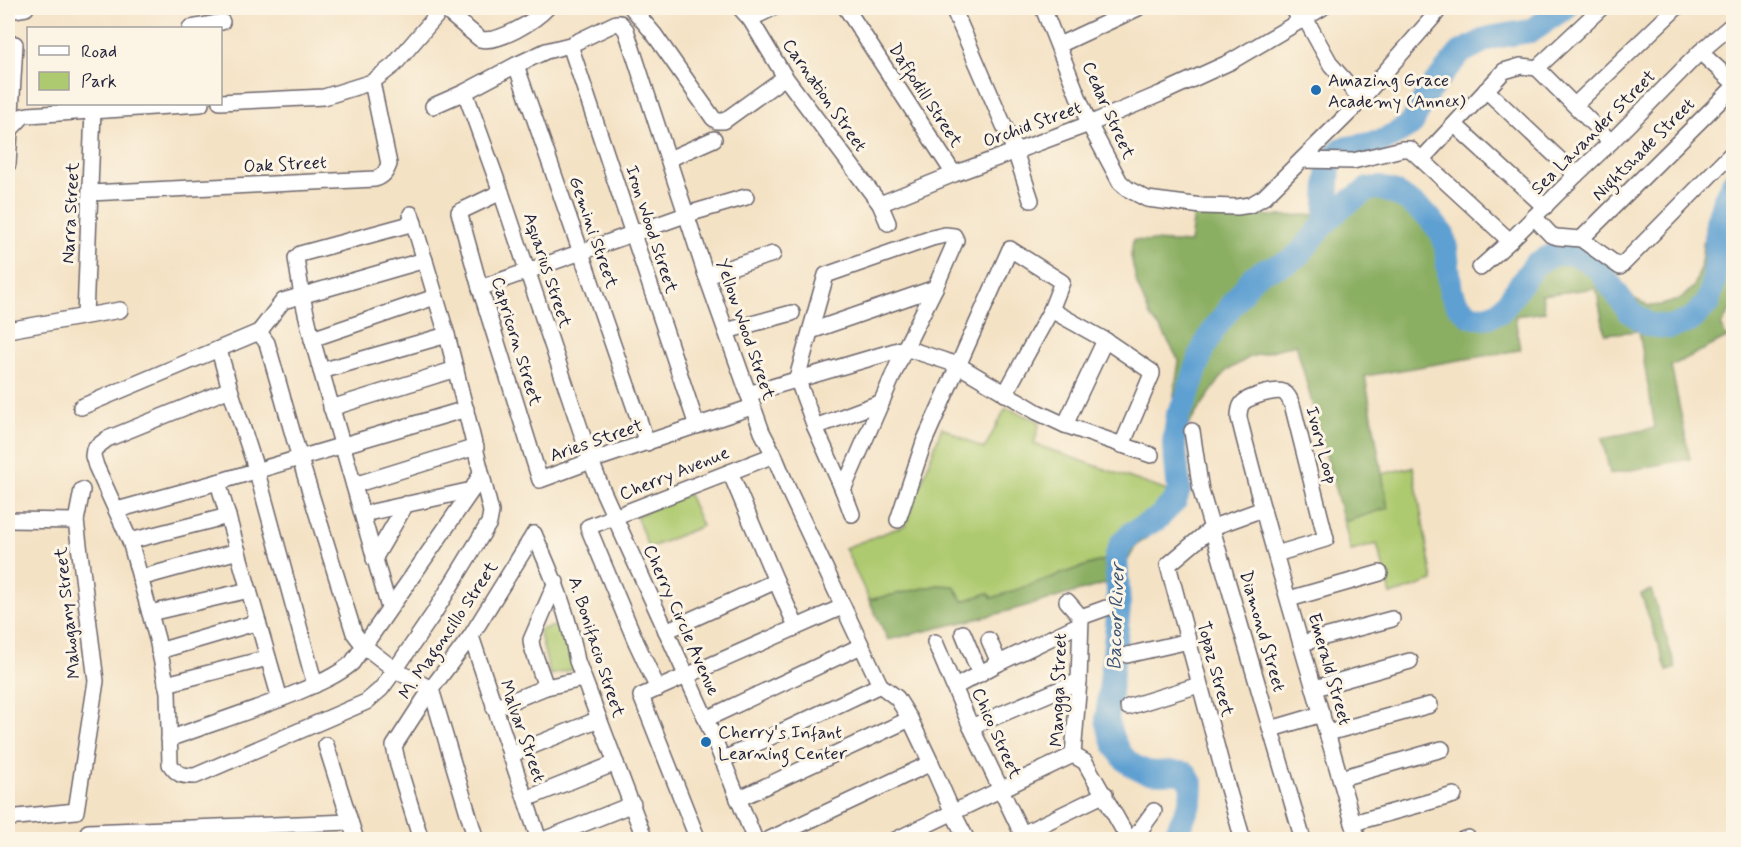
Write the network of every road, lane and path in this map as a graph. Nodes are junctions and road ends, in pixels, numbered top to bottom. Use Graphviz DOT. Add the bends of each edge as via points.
graph roads {
  1 [pos="26,8"];
  2 [pos="443,8"];
  3 [pos="547,8"];
  4 [pos="632,8"];
  5 [pos="773,8"];
  6 [pos="846,8"];
  7 [pos="953,8"];
  8 [pos="1043,8"];
  9 [pos="1138,8"];
  10 [pos="1322,8"];
  11 [pos="1440,8"];
  12 [pos="1601,8"];
  13 [pos="1677,8"];
  14 [pos="8,11"];
  15 [pos="745,13"];
  16 [pos="1300,16"];
  17 [pos="222,22"];
  18 [pos="1734,23"];
  19 [pos="195,27"];
  20 [pos="15,44"];
  21 [pos="570,45"];
  22 [pos="1059,45"];
  23 [pos="1700,52"];
  24 [pos="516,65"];
  25 [pos="1537,68"];
  26 [pos="785,77"];
  27 [pos="372,81"];
  28 [pos="1734,85"];
  29 [pos="1486,90"];
  30 [pos="465,92"];
  31 [pos="1361,99"];
  32 [pos="222,102"];
  33 [pos="172,105"];
  34 [pos="1575,105"];
  35 [pos="433,106"];
  36 [pos="113,107"];
  37 [pos="93,111"];
  38 [pos="1089,124"];
  39 [pos="1455,125"];
  40 [pos="8,132"];
  41 [pos="714,139"];
  42 [pos="1611,142"];
  43 [pos="1015,151"];
  44 [pos="1734,151"];
  45 [pos="669,159"];
  46 [pos="1422,159"];
  47 [pos="1308,160"];
  48 [pos="8,164"];
  49 [pos="954,174"];
  50 [pos="1576,175"];
  51 [pos="501,192"];
  52 [pos="90,193"];
  53 [pos="746,197"];
  54 [pos="1031,200"];
  55 [pos="880,204"];
  56 [pos="1539,212"];
  57 [pos="688,214"];
  58 [pos="888,222"];
  59 [pos="633,234"];
  60 [pos="1581,239"];
  61 [pos="1510,241"];
  62 [pos="580,251"];
  63 [pos="773,254"];
  64 [pos="425,260"];
  65 [pos="1480,268"];
  66 [pos="528,271"];
  67 [pos="706,275"];
  68 [pos="480,288"];
  69 [pos="935,288"];
  70 [pos="302,296"];
  71 [pos="435,297"];
  72 [pos="120,310"];
  73 [pos="1051,310"];
  74 [pos="792,313"];
  75 [pos="84,316"];
  76 [pos="8,330"];
  77 [pos="726,331"];
  78 [pos="811,331"];
  79 [pos="259,332"];
  80 [pos="447,335"];
  81 [pos="312,339"];
  82 [pos="1105,340"];
  83 [pos="905,348"];
  84 [pos="219,350"];
  85 [pos="958,365"];
  86 [pos="456,369"];
  87 [pos="321,371"];
  88 [pos="797,378"];
  89 [pos="230,389"];
  90 [pos="1005,394"];
  91 [pos="750,400"];
  92 [pos="882,402"];
  93 [pos="81,406"];
  94 [pos="332,408"];
  95 [pos="466,409"];
  96 [pos="1065,425"];
  97 [pos="697,426"];
  98 [pos="815,427"];
  99 [pos="1192,431"];
  100 [pos="647,443"];
  101 [pos="343,444"];
  102 [pos="1122,445"];
  103 [pos="476,447"];
  104 [pos="774,455"];
  105 [pos="1151,455"];
  106 [pos="300,459"];
  107 [pos="591,461"];
  108 [pos="257,472"];
  109 [pos="730,472"];
  110 [pos="481,473"];
  111 [pos="540,480"];
  112 [pos="218,482"];
  113 [pos="354,484"];
  114 [pos="82,490"];
  115 [pos="472,490"];
  116 [pos="843,490"];
  117 [pos="406,504"];
  118 [pos="1263,509"];
  119 [pos="117,510"];
  120 [pos="363,514"];
  121 [pos="852,514"];
  122 [pos="228,516"];
  123 [pos="614,518"];
  124 [pos="8,520"];
  125 [pos="898,520"];
  126 [pos="76,521"];
  127 [pos="1213,527"];
  128 [pos="534,534"];
  129 [pos="130,541"];
  130 [pos="238,551"];
  131 [pos="1276,554"];
  132 [pos="374,559"];
  133 [pos="1380,573"];
  134 [pos="140,578"];
  135 [pos="556,582"];
  136 [pos="776,582"];
  137 [pos="249,590"];
  138 [pos="1289,599"];
  139 [pos="1067,601"];
  140 [pos="842,607"];
  141 [pos="389,608"];
  142 [pos="1106,608"];
  143 [pos="150,613"];
  144 [pos="1392,619"];
  145 [pos="1080,621"];
  146 [pos="258,622"];
  147 [pos="796,626"];
  148 [pos="666,631"];
  149 [pos="963,633"];
  150 [pos="471,636"];
  151 [pos="988,640"];
  152 [pos="1189,640"];
  153 [pos="935,642"];
  154 [pos="1302,643"];
  155 [pos="364,646"];
  156 [pos="861,646"];
  157 [pos="159,651"];
  158 [pos="1127,655"];
  159 [pos="268,658"];
  160 [pos="1410,661"];
  161 [pos="999,663"];
  162 [pos="395,670"];
  163 [pos="980,674"];
  164 [pos="686,676"];
  165 [pos="584,679"];
  166 [pos="1079,681"];
  167 [pos="166,684"];
  168 [pos="315,685"];
  169 [pos="880,685"];
  170 [pos="1199,685"];
  171 [pos="546,687"];
  172 [pos="955,687"];
  173 [pos="1315,688"];
  174 [pos="431,689"];
  175 [pos="658,689"];
  176 [pos="280,699"];
  177 [pos="1430,705"];
  178 [pos="1128,707"];
  179 [pos="494,708"];
  180 [pos="1322,714"];
  181 [pos="599,719"];
  182 [pos="706,719"];
  183 [pos="910,719"];
  184 [pos="971,726"];
  185 [pos="1271,729"];
  186 [pos="1328,733"];
  187 [pos="169,739"];
  188 [pos="326,745"];
  189 [pos="1442,749"];
  190 [pos="510,755"];
  191 [pos="1073,755"];
  192 [pos="722,760"];
  193 [pos="616,763"];
  194 [pos="932,763"];
  195 [pos="1341,778"];
  196 [pos="1000,789"];
  197 [pos="1105,794"];
  198 [pos="1454,795"];
  199 [pos="738,799"];
  200 [pos="526,800"];
  201 [pos="633,804"];
  202 [pos="76,811"];
  203 [pos="1154,811"];
  204 [pos="953,813"];
  205 [pos="8,818"];
  206 [pos="350,822"];
  207 [pos="1353,822"];
  208 [pos="88,836"];
  209 [pos="1023,837"];
  210 [pos="1127,839"];
  211 [pos="356,840"];
  212 [pos="421,840"];
  213 [pos="476,840"];
  214 [pos="541,840"];
  215 [pos="645,840"];
  216 [pos="698,840"];
  217 [pos="755,840"];
  218 [pos="768,840"];
  219 [pos="895,840"];
  220 [pos="967,840"];
  221 [pos="1243,840"];
  222 [pos="1303,840"];
  223 [pos="1358,840"];
  1 -- 14 [label="street"];
  2 -- 3 [label="street" via="486,41 497,39"];
  2 -- 27 [label="street" via="394,65"];
  4 -- 26 [label="street" via="717,122"];
  5 -- 15 [label="street"];
  6 -- 49 [label="street, Daffodill Street"];
  7 -- 43 [label="street"];
  8 -- 22 [label="street, Cedar Street"];
  9 -- 22 [label="street"];
  10 -- 16 [label="street, Orchid Street"];
  11 -- 31 [label="street, Cedar Street"];
  12 -- 25 [label="street"];
  13 -- 34 [label="street"];
  15 -- 26 [label="street, Carnation Street"];
  16 -- 31 [label="street" via="1331,65"];
  16 -- 38 [label="street, Orchid Street" via="1230,62"];
  17 -- 19 [label="street"];
  18 -- 23 [label="street, Sea Lavander Street"];
  20 -- 40 [label="street"];
  21 -- 24 [label="street"];
  21 -- 45 [label="street, Yellow Wood Street" via="620,23 626,30"];
  21 -- 59 [label="street, Iron Wood Street"];
  22 -- 38 [label="street, Cedar Street"];
  23 -- 28 [label="street"];
  23 -- 42 [label="street, Sea Lavander Street"];
  24 -- 30 [label="street"];
  24 -- 62 [label="street, Gemini Street"];
  25 -- 29 [label="street" via="1513,67"];
  25 -- 34 [label="street"];
  26 -- 55 [label="street, Carnation Street"];
  27 -- 32 [label="street" via="324,97"];
  27 -- 52 [label="street, Oak Street" via="388,164 381,177"];
  28 -- 60 [label="street, Nightshade Street"];
  29 -- 39 [label="street"];
  29 -- 50 [label="street"];
  30 -- 35 [label="street"];
  30 -- 51 [label="street, Aquarius Street"];
  31 -- 47 [label="street, Cedar Street"];
  33 -- 36 [label="street"];
  34 -- 42 [label="street"];
  36 -- 37 [label="street"];
  37 -- 40 [label="street" via="23,116"];
  37 -- 52 [label="street, Narra Street"];
  38 -- 43 [label="street, Orchid Street"];
  38 -- 47 [label="street, Cedar Street" via="1120,182 1147,199 1202,206 1250,205 1264,198"];
  39 -- 46 [label="street"];
  39 -- 56 [label="street"];
  40 -- 48 [label="street"];
  41 -- 45 [label="street"];
  42 -- 50 [label="street, Sea Lavander Street"];
  43 -- 49 [label="street, Orchid Street"];
  43 -- 54 [label="street"];
  44 -- 60 [label="street" via="1620,267"];
  45 -- 57 [label="street, Yellow Wood Street"];
  46 -- 47 [label="street" via="1410,149 1402,149 1362,159"];
  46 -- 61 [label="street"];
  49 -- 55 [label="street, Orchid Street"];
  50 -- 56 [label="street, Sea Lavander Street"];
  51 -- 66 [label="street, Aquarius Street"];
  51 -- 68 [label="street, Capricorn Street" via="459,212"];
  52 -- 75 [label="street, Narra Street"];
  53 -- 57 [label="street"];
  55 -- 58 [label="street, Carnation Street"];
  56 -- 60 [label="street" via="1554,237"];
  56 -- 61 [label="street, Sea Lavander Street"];
  57 -- 59 [label="street"];
  57 -- 67 [label="street, Yellow Wood Street"];
  59 -- 62 [label="street"];
  59 -- 97 [label="street, Iron Wood Street"];
  61 -- 65 [label="street, Sea Lavander Street"];
  62 -- 66 [label="street"];
  62 -- 100 [label="street, Gemini Street"];
  63 -- 67 [label="street"];
  64 -- 70 [label="street"];
  64 -- 70 [label="street" via="412,218 297,256"];
  64 -- 71 [label="street"];
  66 -- 68 [label="street"];
  66 -- 107 [label="street, Aquarius Street"];
  67 -- 77 [label="street, Yellow Wood Street"];
  68 -- 111 [label="street, Capricorn Street"];
  69 -- 78 [label="street"];
  69 -- 78 [label="street" via="956,240 951,234 826,275"];
  69 -- 83 [label="street"];
  70 -- 79 [label="street" via="283,301"];
  70 -- 81 [label="street"];
  71 -- 80 [label="street"];
  71 -- 81 [label="street"];
  72 -- 75 [label="street"];
  73 -- 82 [label="street"];
  73 -- 85 [label="street" via="1062,282 1010,249"];
  73 -- 90 [label="street"];
  74 -- 77 [label="street"];
  75 -- 76 [label="street"];
  77 -- 91 [label="street, Yellow Wood Street"];
  78 -- 88 [label="street"];
  79 -- 84 [label="street"];
  79 -- 106 [label="street" via="267,343"];
  80 -- 86 [label="street"];
  80 -- 87 [label="street"];
  81 -- 87 [label="street"];
  82 -- 96 [label="street"];
  82 -- 102 [label="street" via="1152,374"];
  83 -- 85 [label="street"];
  83 -- 88 [label="street, Aries Street"];
  83 -- 92 [label="street"];
  84 -- 89 [label="street"];
  84 -- 93 [label="street"];
  85 -- 90 [label="street"];
  85 -- 125 [label="street" via="924,442"];
  86 -- 94 [label="street"];
  86 -- 95 [label="street"];
  87 -- 94 [label="street"];
  88 -- 91 [label="street, Aries Street"];
  88 -- 98 [label="street"];
  89 -- 108 [label="street"];
  89 -- 119 [label="street" via="107,439 94,449 96,466"];
  90 -- 96 [label="street"];
  91 -- 97 [label="street, Aries Street"];
  91 -- 104 [label="street, Yellow Wood Street"];
  92 -- 98 [label="street"];
  92 -- 116 [label="street"];
  94 -- 101 [label="street"];
  95 -- 101 [label="street"];
  95 -- 103 [label="street"];
  96 -- 102 [label="street"];
  97 -- 100 [label="street, Aries Street"];
  98 -- 116 [label="street"];
  99 -- 127 [label="street, Diamond Street" via="1201,491"];
  100 -- 107 [label="street, Aries Street"];
  101 -- 106 [label="street"];
  101 -- 113 [label="street"];
  102 -- 105 [label="street"];
  103 -- 110 [label="street"];
  103 -- 113 [label="street"];
  104 -- 109 [label="street, Cherry Avenue"];
  104 -- 140 [label="street, Yellow Wood Street"];
  106 -- 108 [label="street"];
  106 -- 155 [label="street" via="354,633"];
  107 -- 111 [label="street, Aries Street"];
  107 -- 123 [label="street, Aquarius Street"];
  108 -- 112 [label="street"];
  108 -- 168 [label="street"];
  109 -- 123 [label="street, Cherry Avenue"];
  109 -- 136 [label="street"];
  110 -- 115 [label="street"];
  110 -- 162 [label="street" via="491,512 489,523"];
  112 -- 119 [label="street"];
  112 -- 122 [label="street"];
  113 -- 120 [label="street"];
  114 -- 126 [label="street, Mahogany Street"];
  115 -- 117 [label="street"];
  115 -- 141 [label="street"];
  116 -- 121 [label="street"];
  117 -- 120 [label="street"];
  117 -- 132 [label="street"];
  118 -- 127 [label="street"];
  118 -- 131 [label="street, Emerald Street"];
  118 -- 131 [label="street, Ivory Loop" via="1239,410 1246,400 1280,391 1293,408 1326,539"];
  119 -- 129 [label="street"];
  120 -- 132 [label="street"];
  122 -- 129 [label="street"];
  122 -- 130 [label="street"];
  123 -- 148 [label="street, Cherry Circle Avenue"];
  123 -- 175 [label="street, Cherry Avenue" via="588,527"];
  124 -- 126 [label="street, Mahogany Street"];
  126 -- 202 [label="street, Mahogany Street" via="96,681"];
  127 -- 152 [label="street, Topaz Street" via="1168,565"];
  127 -- 185 [label="street, Diamond Street"];
  128 -- 135 [label="street, A. Bonifacio Street"];
  128 -- 150 [label="street, M. Magoncillo Street"];
  129 -- 134 [label="street"];
  130 -- 134 [label="street"];
  130 -- 137 [label="street"];
  131 -- 138 [label="street, Emerald Street"];
  132 -- 141 [label="street"];
  133 -- 138 [label="street"];
  134 -- 143 [label="street"];
  135 -- 165 [label="street, A. Bonifacio Street"];
  135 -- 171 [label="street" via="531,640"];
  136 -- 147 [label="street"];
  136 -- 148 [label="street"];
  137 -- 143 [label="street"];
  137 -- 146 [label="street"];
  138 -- 154 [label="street, Emerald Street"];
  139 -- 145 [label="street, Mangga Street"];
  140 -- 147 [label="street"];
  140 -- 156 [label="street, Yellow Wood Street"];
  141 -- 155 [label="street"];
  142 -- 145 [label="street"];
  143 -- 157 [label="street"];
  144 -- 154 [label="street"];
  145 -- 161 [label="street"];
  145 -- 166 [label="street, Mangga Street"];
  146 -- 157 [label="street"];
  146 -- 159 [label="street"];
  147 -- 164 [label="street"];
  148 -- 164 [label="street, Cherry Circle Avenue"];
  149 -- 163 [label="street"];
  150 -- 174 [label="street, M. Magoncillo Street"];
  150 -- 179 [label="street, Malvar Street"];
  151 -- 161 [label="street"];
  152 -- 158 [label="street"];
  152 -- 170 [label="street, Topaz Street"];
  153 -- 172 [label="street, Chico Street"];
  154 -- 173 [label="street, Emerald Street"];
  155 -- 162 [label="street"];
  155 -- 168 [label="street" via="342,671"];
  156 -- 169 [label="street, Yellow Wood Street"];
  156 -- 182 [label="street"];
  157 -- 167 [label="street"];
  159 -- 167 [label="street"];
  159 -- 176 [label="street"];
  160 -- 173 [label="street"];
  161 -- 163 [label="street"];
  162 -- 174 [label="street"];
  162 -- 187 [label="street" via="366,702 195,776 176,773 170,764"];
  163 -- 172 [label="street"];
  164 -- 175 [label="street"];
  164 -- 182 [label="street, Cherry Circle Avenue"];
  165 -- 171 [label="street"];
  165 -- 181 [label="street, A. Bonifacio Street"];
  166 -- 184 [label="street"];
  166 -- 191 [label="street, Mangga Street"];
  167 -- 187 [label="street"];
  168 -- 176 [label="street"];
  169 -- 183 [label="street" via="897,698"];
  169 -- 192 [label="street"];
  170 -- 178 [label="street"];
  170 -- 221 [label="street, Topaz Street"];
  171 -- 179 [label="street"];
  172 -- 184 [label="street, Chico Street"];
  173 -- 180 [label="street, Emerald Street"];
  174 -- 212 [label="street, M. Magoncillo Street" via="394,746"];
  174 -- 213 [label="street"];
  175 -- 216 [label="street" via="641,696"];
  176 -- 187 [label="street"];
  177 -- 186 [label="street"];
  179 -- 190 [label="street, Malvar Street"];
  180 -- 185 [label="street"];
  180 -- 186 [label="street, Emerald Street"];
  181 -- 190 [label="street"];
  181 -- 193 [label="street, A. Bonifacio Street"];
  182 -- 192 [label="street, Cherry Circle Avenue"];
  183 -- 194 [label="street"];
  183 -- 199 [label="street"];
  184 -- 196 [label="street, Chico Street"];
  185 -- 222 [label="street, Diamond Street"];
  186 -- 195 [label="street, Emerald Street"];
  188 -- 206 [label="street"];
  189 -- 195 [label="street"];
  190 -- 200 [label="street, Malvar Street"];
  191 -- 196 [label="street"];
  191 -- 197 [label="street, Mangga Street" via="1085,762"];
  192 -- 199 [label="street, Cherry Circle Avenue"];
  193 -- 200 [label="street"];
  193 -- 201 [label="street, A. Bonifacio Street"];
  194 -- 204 [label="street"];
  194 -- 218 [label="street"];
  195 -- 207 [label="street, Emerald Street"];
  196 -- 204 [label="street"];
  196 -- 209 [label="street, Chico Street"];
  197 -- 209 [label="street"];
  197 -- 210 [label="street, Mangga Street"];
  198 -- 207 [label="street"];
  199 -- 217 [label="street, Cherry Circle Avenue"];
  200 -- 214 [label="street, Malvar Street"];
  201 -- 214 [label="street"];
  201 -- 215 [label="street, A. Bonifacio Street"];
  202 -- 205 [label="street"];
  202 -- 208 [label="street"];
  203 -- 210 [label="street"];
  204 -- 219 [label="street"];
  204 -- 220 [label="street"];
  206 -- 208 [label="street"];
  206 -- 211 [label="street"];
  207 -- 223 [label="street, Emerald Street"];
}
